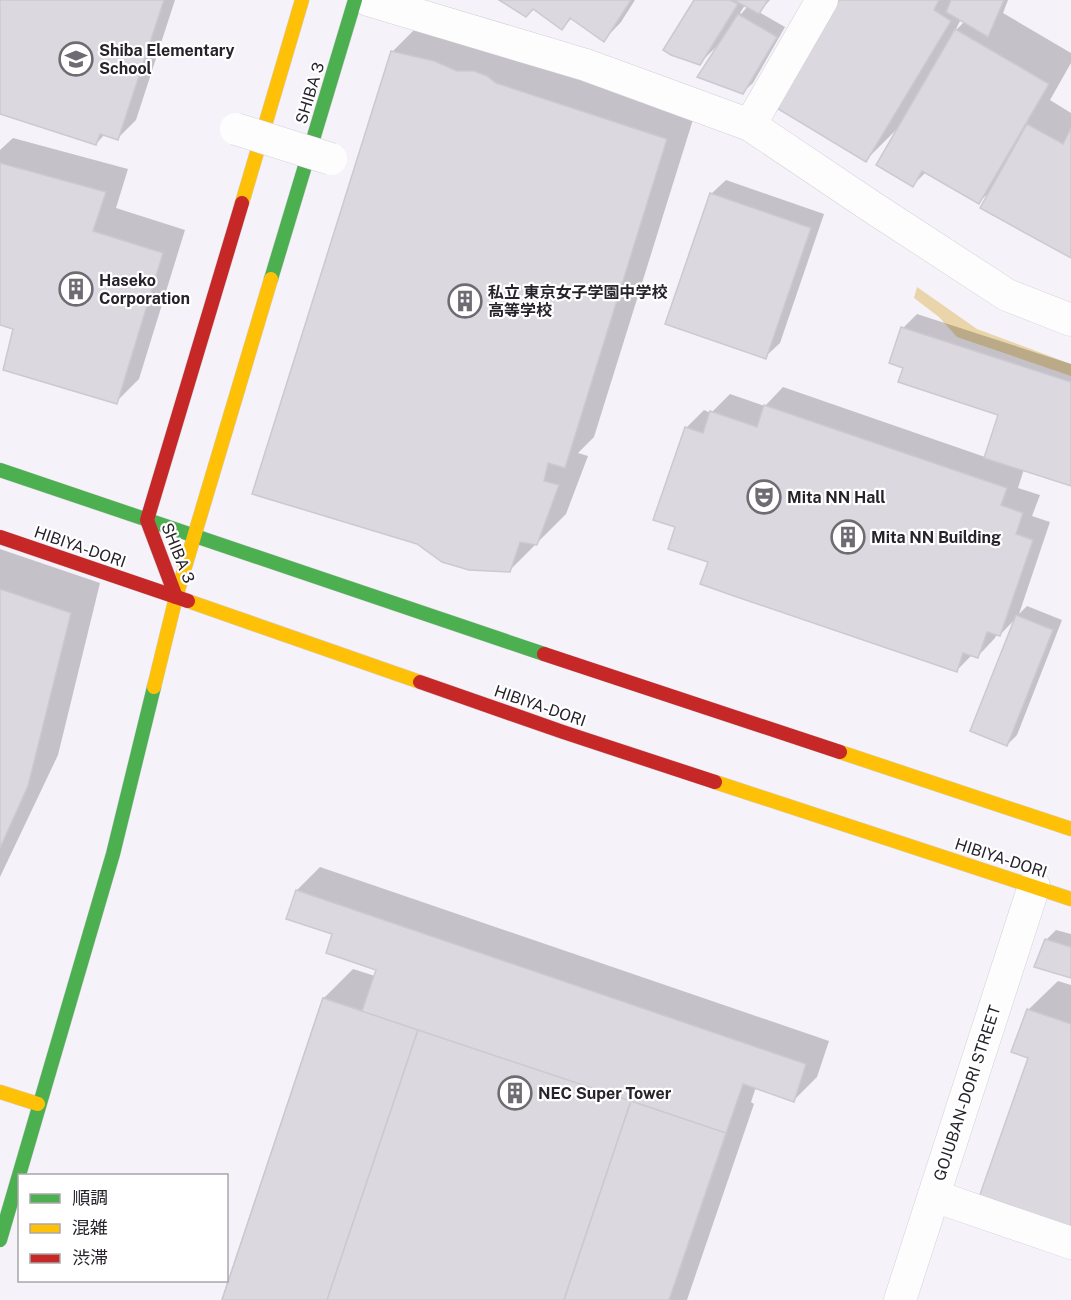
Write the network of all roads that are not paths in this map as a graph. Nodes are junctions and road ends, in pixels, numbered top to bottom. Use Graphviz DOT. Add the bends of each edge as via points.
graph roads {
  1 [pos="302,0"];
  2 [pos="355,0"];
  3 [pos="368,0"];
  4 [pos="822,0"];
  5 [pos="750,125"];
  6 [pos="236,129"];
  7 [pos="331,159"];
  8 [pos="1071,320"];
  9 [pos="0,470"];
  10 [pos="147,520"];
  11 [pos="0,537"];
  12 [pos="194,537"];
  13 [pos="176,597"];
  14 [pos="1071,829"];
  15 [pos="1034,886"];
  16 [pos="1071,899"];
  17 [pos="0,1092"];
  18 [pos="38,1104"];
  19 [pos="18,1174"];
  20 [pos="18,1176"];
  21 [pos="934,1196"];
  22 [pos="0,1240"];
  23 [pos="1071,1243"];
  24 [pos="900,1300"];
  1 -- 10 [label="main road, SHIBA 3"];
  2 -- 12 [label="main road, SHIBA 3"];
  3 -- 5 [label="street" via="586,65"];
  4 -- 5 [label="street"];
  5 -- 8 [label="street" via="1007,295"];
  6 -- 7 [label="street, bridge"];
  9 -- 10 [label="main road"];
  10 -- 12 [label="main road"];
  10 -- 13 [label="main road, SHIBA 3"];
  11 -- 13 [label="main road, HIBIYA-DORI"];
  12 -- 13 [label="main road, SHIBA 3"];
  12 -- 14 [label="main road"];
  13 -- 15 [label="main road, HIBIYA-DORI" via="663,765"];
  13 -- 18 [label="main road" via="113,854"];
  15 -- 16 [label="main road, HIBIYA-DORI"];
  15 -- 21 [label="street, GOJUBAN-DORI STREET"];
  17 -- 18 [label="main road"];
  18 -- 19 [label="main road"];
  20 -- 22 [label="main road"];
  21 -- 23 [label="street"];
  21 -- 24 [label="street, GOJUBAN-DORI STREET"];
}
